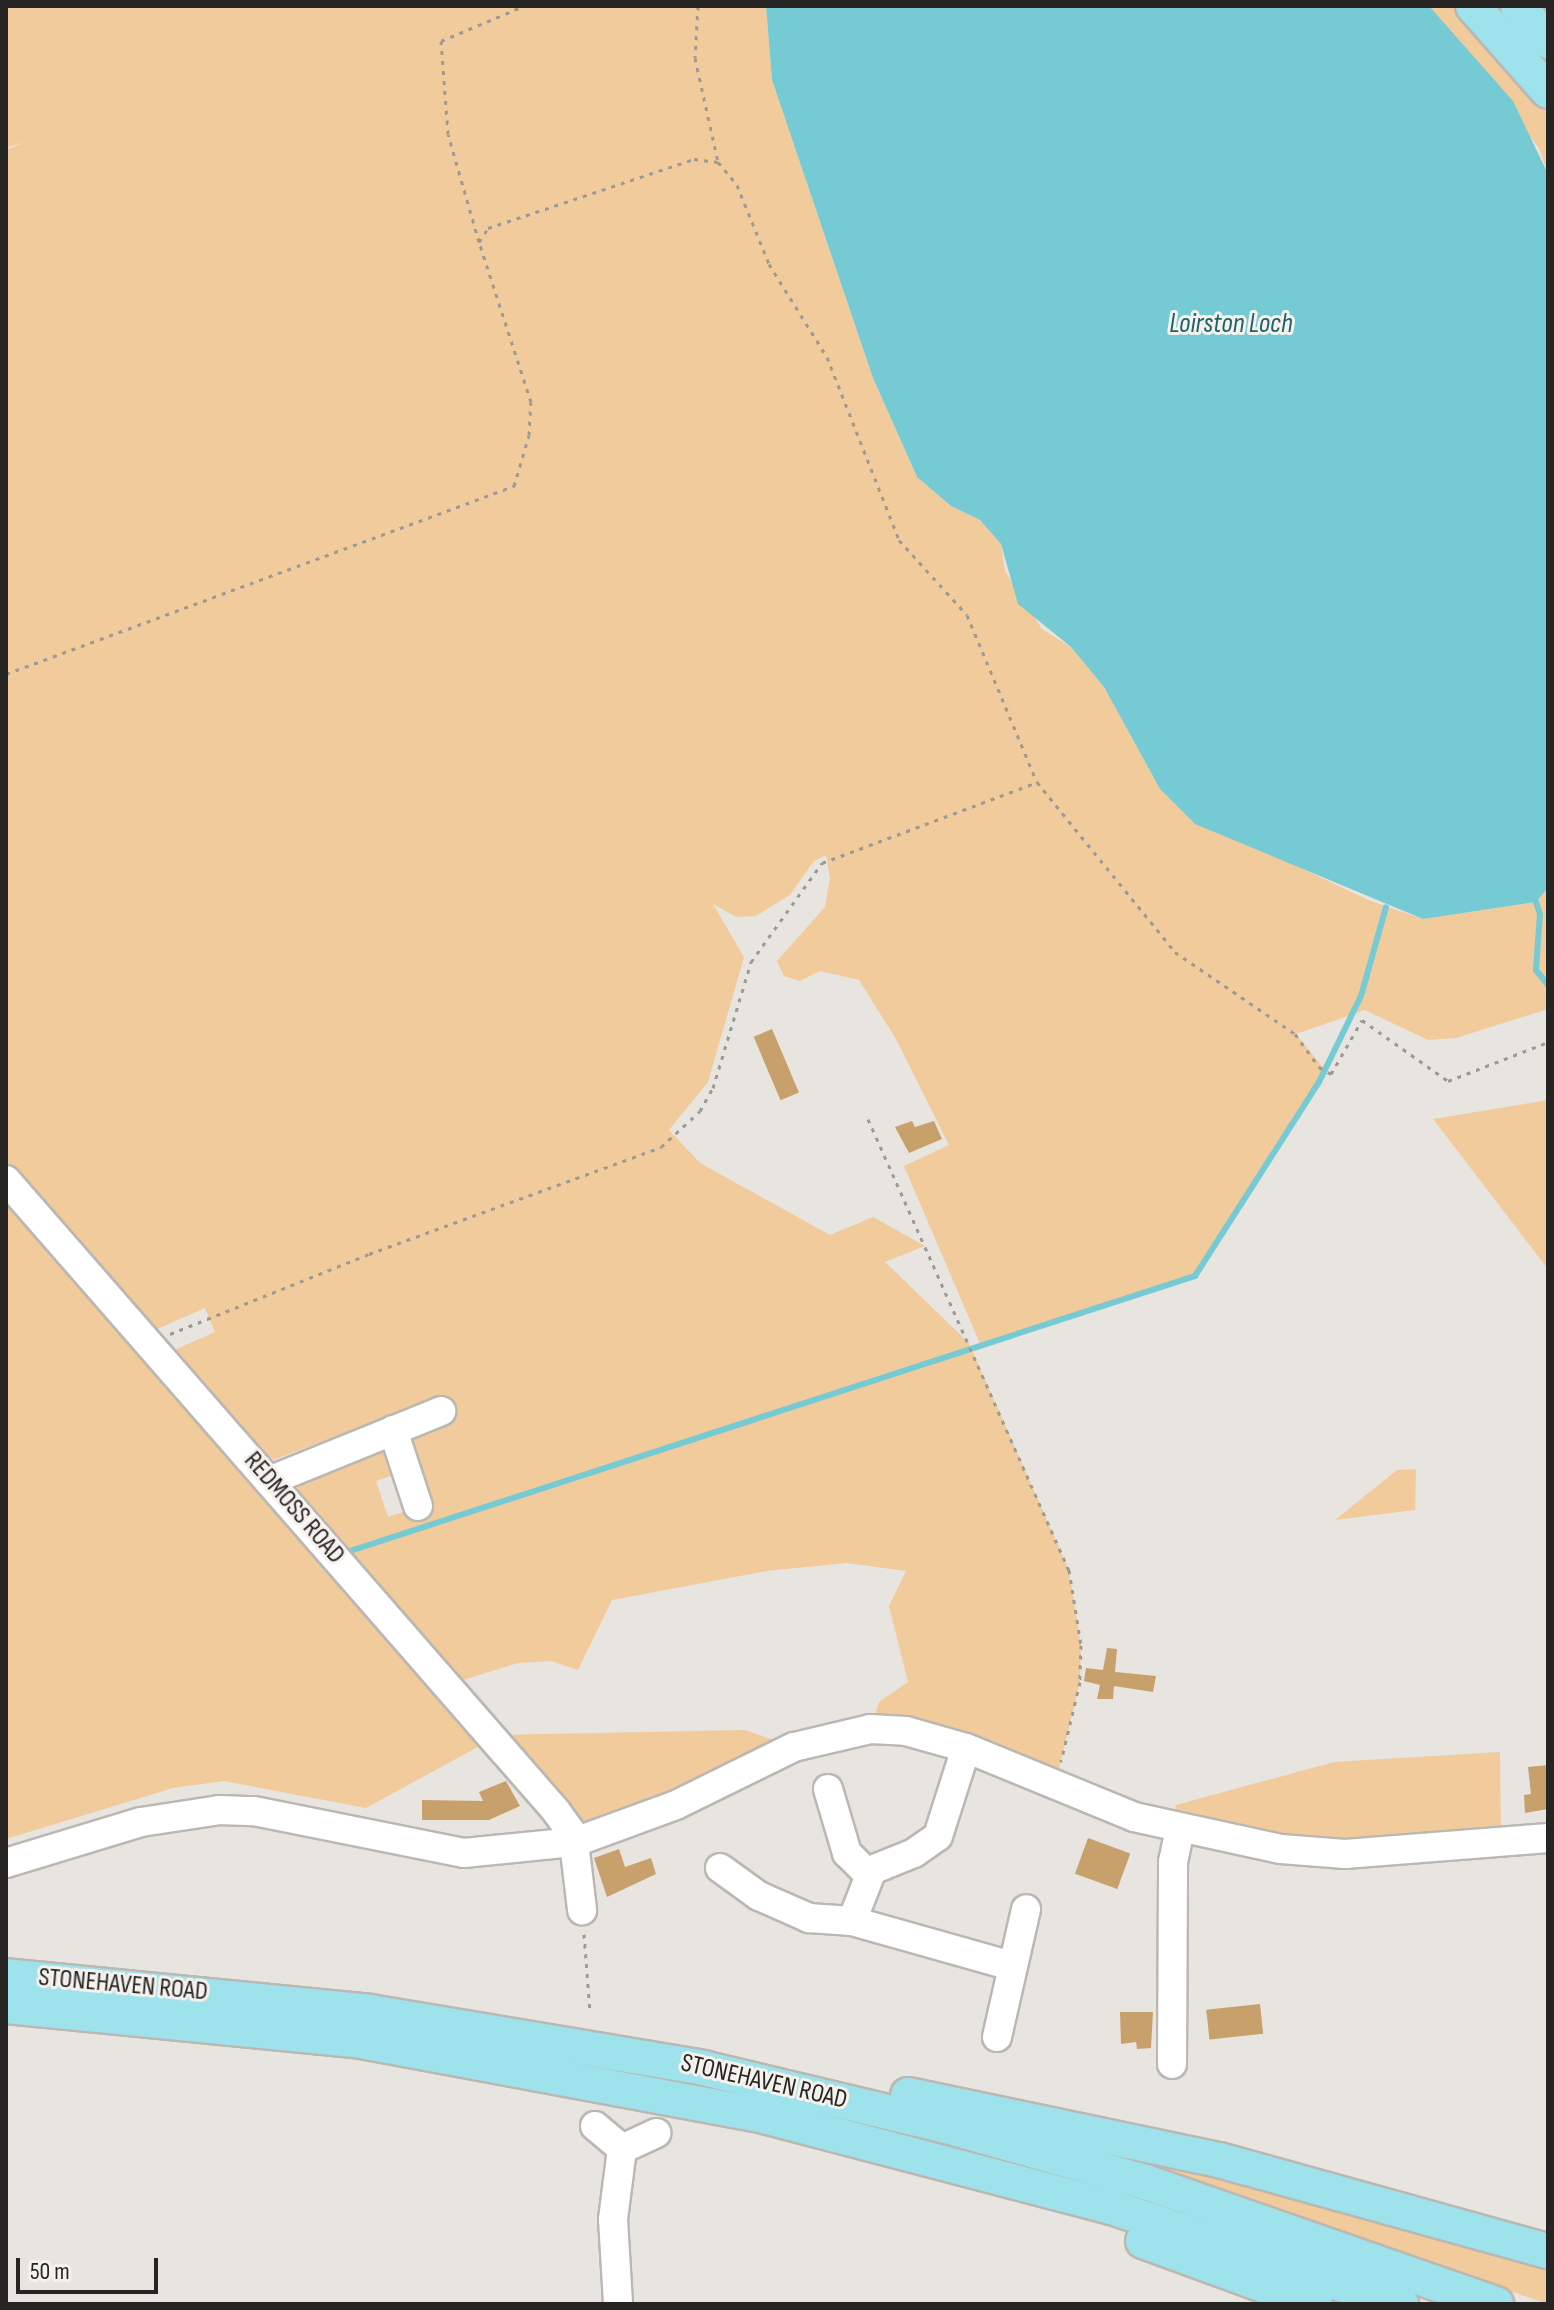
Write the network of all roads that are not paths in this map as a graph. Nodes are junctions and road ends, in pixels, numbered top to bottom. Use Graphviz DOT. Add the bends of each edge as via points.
graph roads {
  1 [pos="1473,6"];
  2 [pos="1518,6"];
  3 [pos="1548,41"];
  4 [pos="1548,91"];
  5 [pos="6,1180"];
  6 [pos="441,1411"];
  7 [pos="393,1430"];
  8 [pos="269,1481"];
  9 [pos="418,1506"];
  10 [pos="966,1748"];
  11 [pos="828,1789"];
  12 [pos="1180,1830"];
  13 [pos="1548,1838"];
  14 [pos="575,1842"];
  15 [pos="6,1863"];
  16 [pos="720,1868"];
  17 [pos="868,1874"];
  18 [pos="1026,1909"];
  19 [pos="582,1910"];
  20 [pos="852,1921"];
  21 [pos="1012,1966"];
  22 [pos="6,1976"];
  23 [pos="6,2006"];
  24 [pos="997,2037"];
  25 [pos="646,2056"];
  26 [pos="1172,2064"];
  27 [pos="589,2081"];
  28 [pos="595,2126"];
  29 [pos="657,2133"];
  30 [pos="622,2149"];
  31 [pos="1548,2251"];
  32 [pos="618,2304"];
  33 [pos="1315,2304"];
  34 [pos="1401,2304"];
  35 [pos="1496,2304"];
  1 -- 4 [label="main road"];
  2 -- 3 [label="main road"];
  5 -- 8 [label="street, REDMOSS ROAD"];
  6 -- 7 [label="street"];
  7 -- 8 [label="street"];
  7 -- 9 [label="street"];
  8 -- 14 [label="street, REDMOSS ROAD" via="494,1735"];
  10 -- 12 [label="street"];
  10 -- 14 [label="street" via="906,1731 870,1729 833,1736 794,1747 676,1805"];
  10 -- 17 [label="street" via="938,1836"];
  11 -- 17 [label="street" via="847,1853"];
  12 -- 13 [label="street" via="1281,1849 1345,1854"];
  12 -- 26 [label="street" via="1173,1862"];
  14 -- 15 [label="street" via="448,1851 254,1811 219,1810 141,1822"];
  14 -- 19 [label="street"];
  16 -- 20 [label="street" via="783,1908 809,1918"];
  17 -- 20 [label="street"];
  18 -- 21 [label="street"];
  20 -- 21 [label="street"];
  21 -- 24 [label="street"];
  22 -- 25 [label="main road, STONEHAVEN ROAD" via="355,2010"];
  23 -- 27 [label="main road, STONEHAVEN ROAD" via="361,2041"];
  25 -- 31 [label="main road" via="796,2073 1096,2131"];
  25 -- 35 [label="main road, STONEHAVEN ROAD" via="1062,2158 1238,2212"];
  27 -- 33 [label="main road" via="1016,2200"];
  27 -- 34 [label="main road, STONEHAVEN ROAD" via="764,2116 988,2172 1219,2241"];
  28 -- 30 [label="street"];
  29 -- 30 [label="street"];
  30 -- 32 [label="street" via="613,2219"];
}
